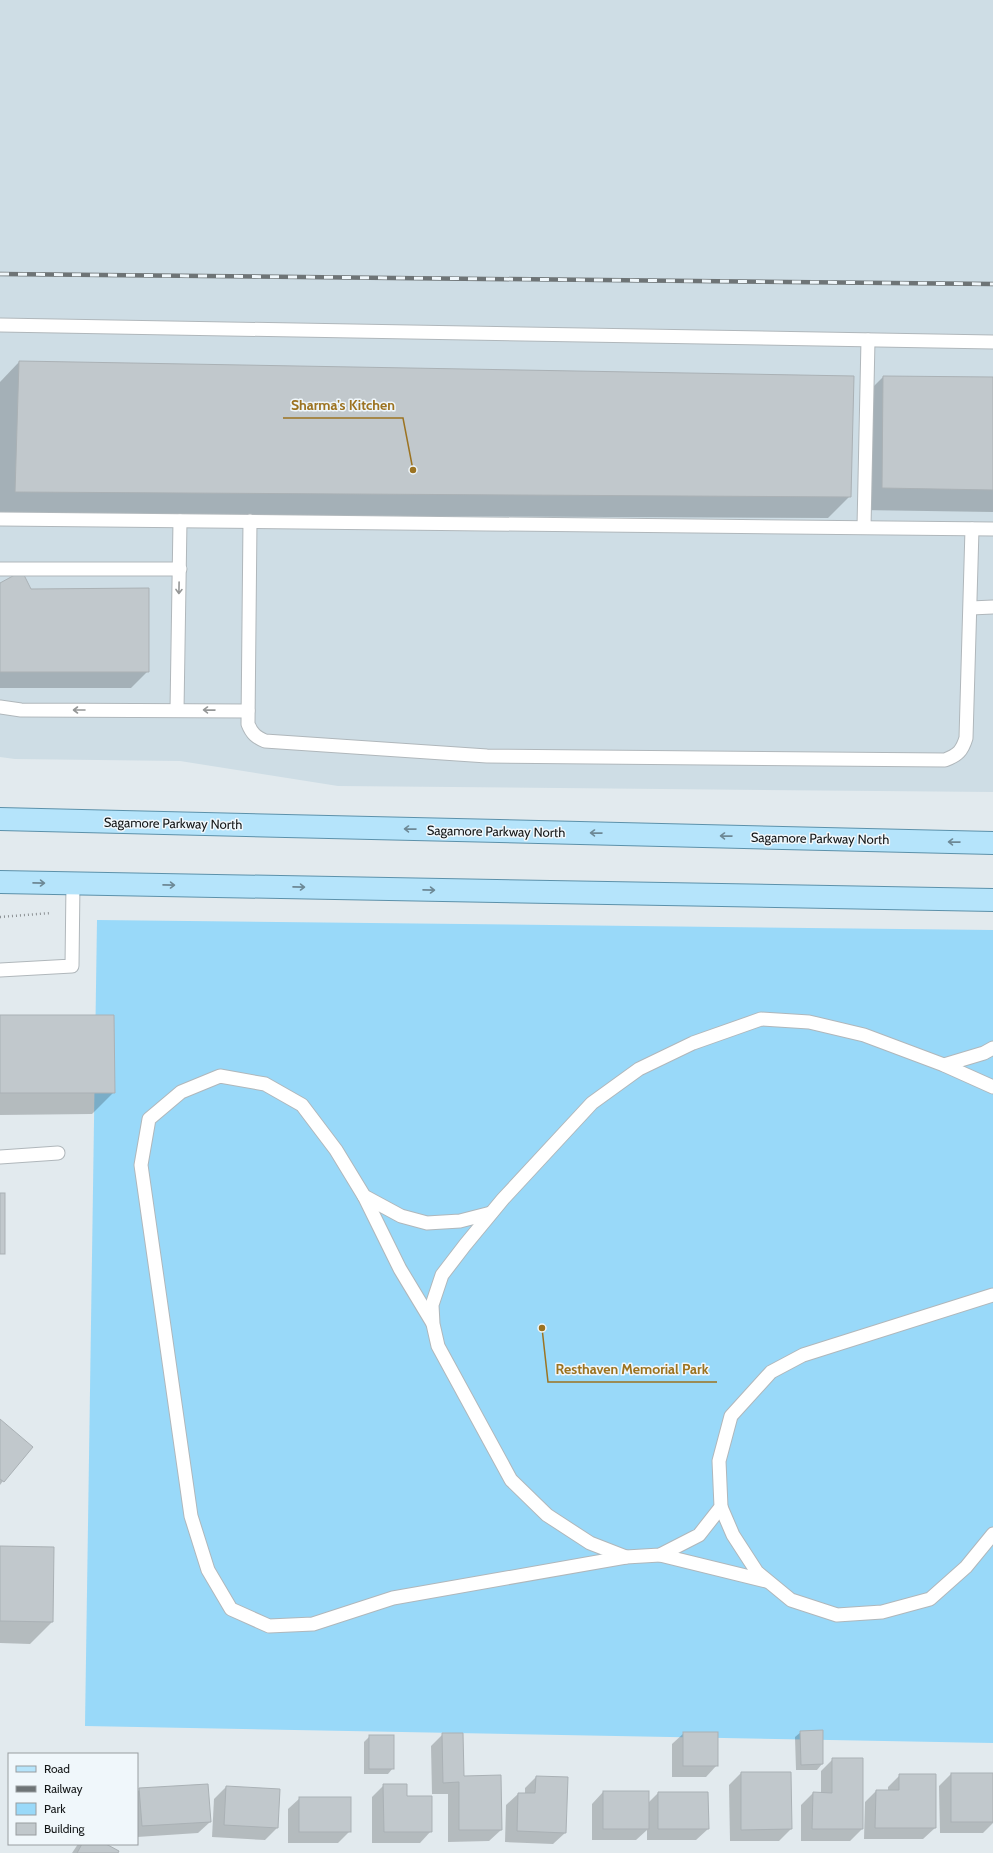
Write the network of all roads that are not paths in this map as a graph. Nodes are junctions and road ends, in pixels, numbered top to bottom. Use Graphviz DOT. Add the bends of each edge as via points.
graph roads {
  1 [pos="0,325"];
  2 [pos="868,340"];
  3 [pos="993,342"];
  4 [pos="0,519"];
  5 [pos="180,521"];
  6 [pos="250,521"];
  7 [pos="864,527"];
  8 [pos="972,529"];
  9 [pos="993,529"];
  10 [pos="0,569"];
  11 [pos="180,569"];
  12 [pos="971,608"];
  13 [pos="993,608"];
  14 [pos="0,707"];
  15 [pos="177,710"];
  16 [pos="248,711"];
  17 [pos="0,819"];
  18 [pos="993,843"];
  19 [pos="0,882"];
  20 [pos="73,883"];
  21 [pos="993,900"];
  22 [pos="0,970"];
  23 [pos="993,1048"];
  24 [pos="944,1065"];
  25 [pos="993,1087"];
  26 [pos="58,1153"];
  27 [pos="0,1157"];
  28 [pos="364,1196"];
  29 [pos="491,1213"];
  30 [pos="993,1295"];
  31 [pos="433,1324"];
  32 [pos="721,1507"];
  33 [pos="993,1534"];
  34 [pos="660,1555"];
  35 [pos="626,1557"];
  36 [pos="770,1582"];
  1 -- 2 [label="lane"];
  2 -- 3 [label="lane"];
  2 -- 7 [label="lane"];
  4 -- 5 [label="lane"];
  5 -- 6 [label="lane"];
  5 -- 11 [label="lane"];
  6 -- 7 [label="lane"];
  6 -- 16 [label="lane"];
  7 -- 8 [label="lane"];
  8 -- 9 [label="lane"];
  8 -- 12 [label="lane"];
  10 -- 11 [label="lane"];
  11 -- 15 [label="lane, one-way"];
  12 -- 13 [label="lane"];
  12 -- 16 [label="lane" via="966,738 963,748 956,756 945,760 487,756 273,741 256,737 251,732"];
  15 -- 14 [label="lane, one-way" via="21,710"];
  16 -- 15 [label="lane, one-way"];
  18 -- 17 [label="main road, Sagamore Parkway North, one-way"];
  19 -- 20 [label="main road, one-way"];
  20 -- 21 [label="main road, one-way"];
  20 -- 22 [label="lane" via="72,966"];
  23 -- 24 [label="lane"];
  24 -- 25 [label="lane"];
  24 -- 29 [label="lane" via="864,1035 809,1022 761,1019 693,1043 639,1069 592,1103"];
  26 -- 27 [label="lane"];
  28 -- 29 [label="lane" via="401,1216 427,1222 460,1221"];
  28 -- 31 [label="lane" via="400,1269"];
  28 -- 35 [label="lane" via="336,1150 302,1105 265,1084 220,1076 181,1092 149,1119 141,1165 191,1516 208,1570 231,1610 269,1626 313,1624 393,1598"];
  29 -- 31 [label="lane" via="442,1275 432,1305"];
  30 -- 32 [label="lane" via="803,1355 771,1372 731,1416 719,1461"];
  31 -- 35 [label="lane" via="438,1346 511,1480 547,1515 590,1542"];
  32 -- 34 [label="lane" via="698,1535"];
  32 -- 36 [label="lane" via="733,1535 757,1572"];
  33 -- 36 [label="lane" via="966,1567 930,1599 882,1612 837,1615 791,1600"];
  34 -- 35 [label="lane"];
  34 -- 36 [label="lane"];
}
